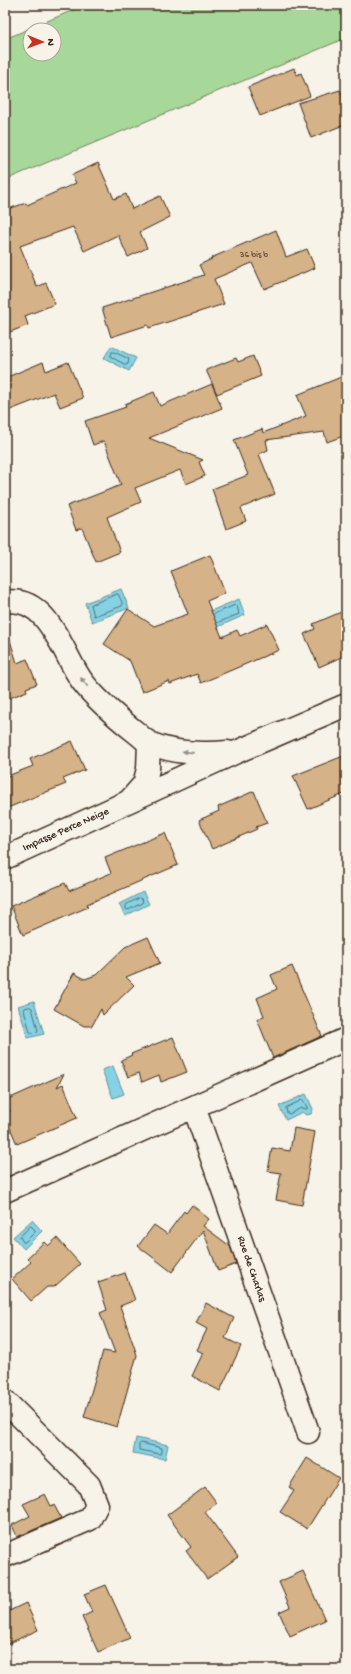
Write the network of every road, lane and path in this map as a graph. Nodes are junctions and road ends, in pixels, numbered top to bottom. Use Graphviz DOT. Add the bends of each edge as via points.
graph roads {
  1 [pos="5,602"];
  2 [pos="346,705"];
  3 [pos="149,743"];
  4 [pos="241,750"];
  5 [pos="128,802"];
  6 [pos="5,858"];
  7 [pos="346,1039"];
  8 [pos="194,1107"];
  9 [pos="5,1191"];
  10 [pos="5,1401"];
  11 [pos="308,1432"];
  12 [pos="5,1556"];
  3 -- 1 [label="street, Impasse Perce Neige, one-way" via="118,718 82,682 47,620 31,606 12,600"];
  2 -- 4 [label="street, Impasse Perce Neige"];
  4 -- 3 [label="street, Impasse Perce Neige, one-way" via="188,753"];
  3 -- 5 [label="street, Impasse Perce Neige" via="148,769 144,784"];
  4 -- 5 [label="street, Impasse Perce Neige"];
  5 -- 6 [label="street, Impasse Perce Neige"];
  7 -- 8 [label="street"];
  8 -- 9 [label="street"];
  8 -- 11 [label="street, Rue de Charlas"];
  10 -- 12 [label="street" via="89,1485 96,1505 90,1519"];
}
